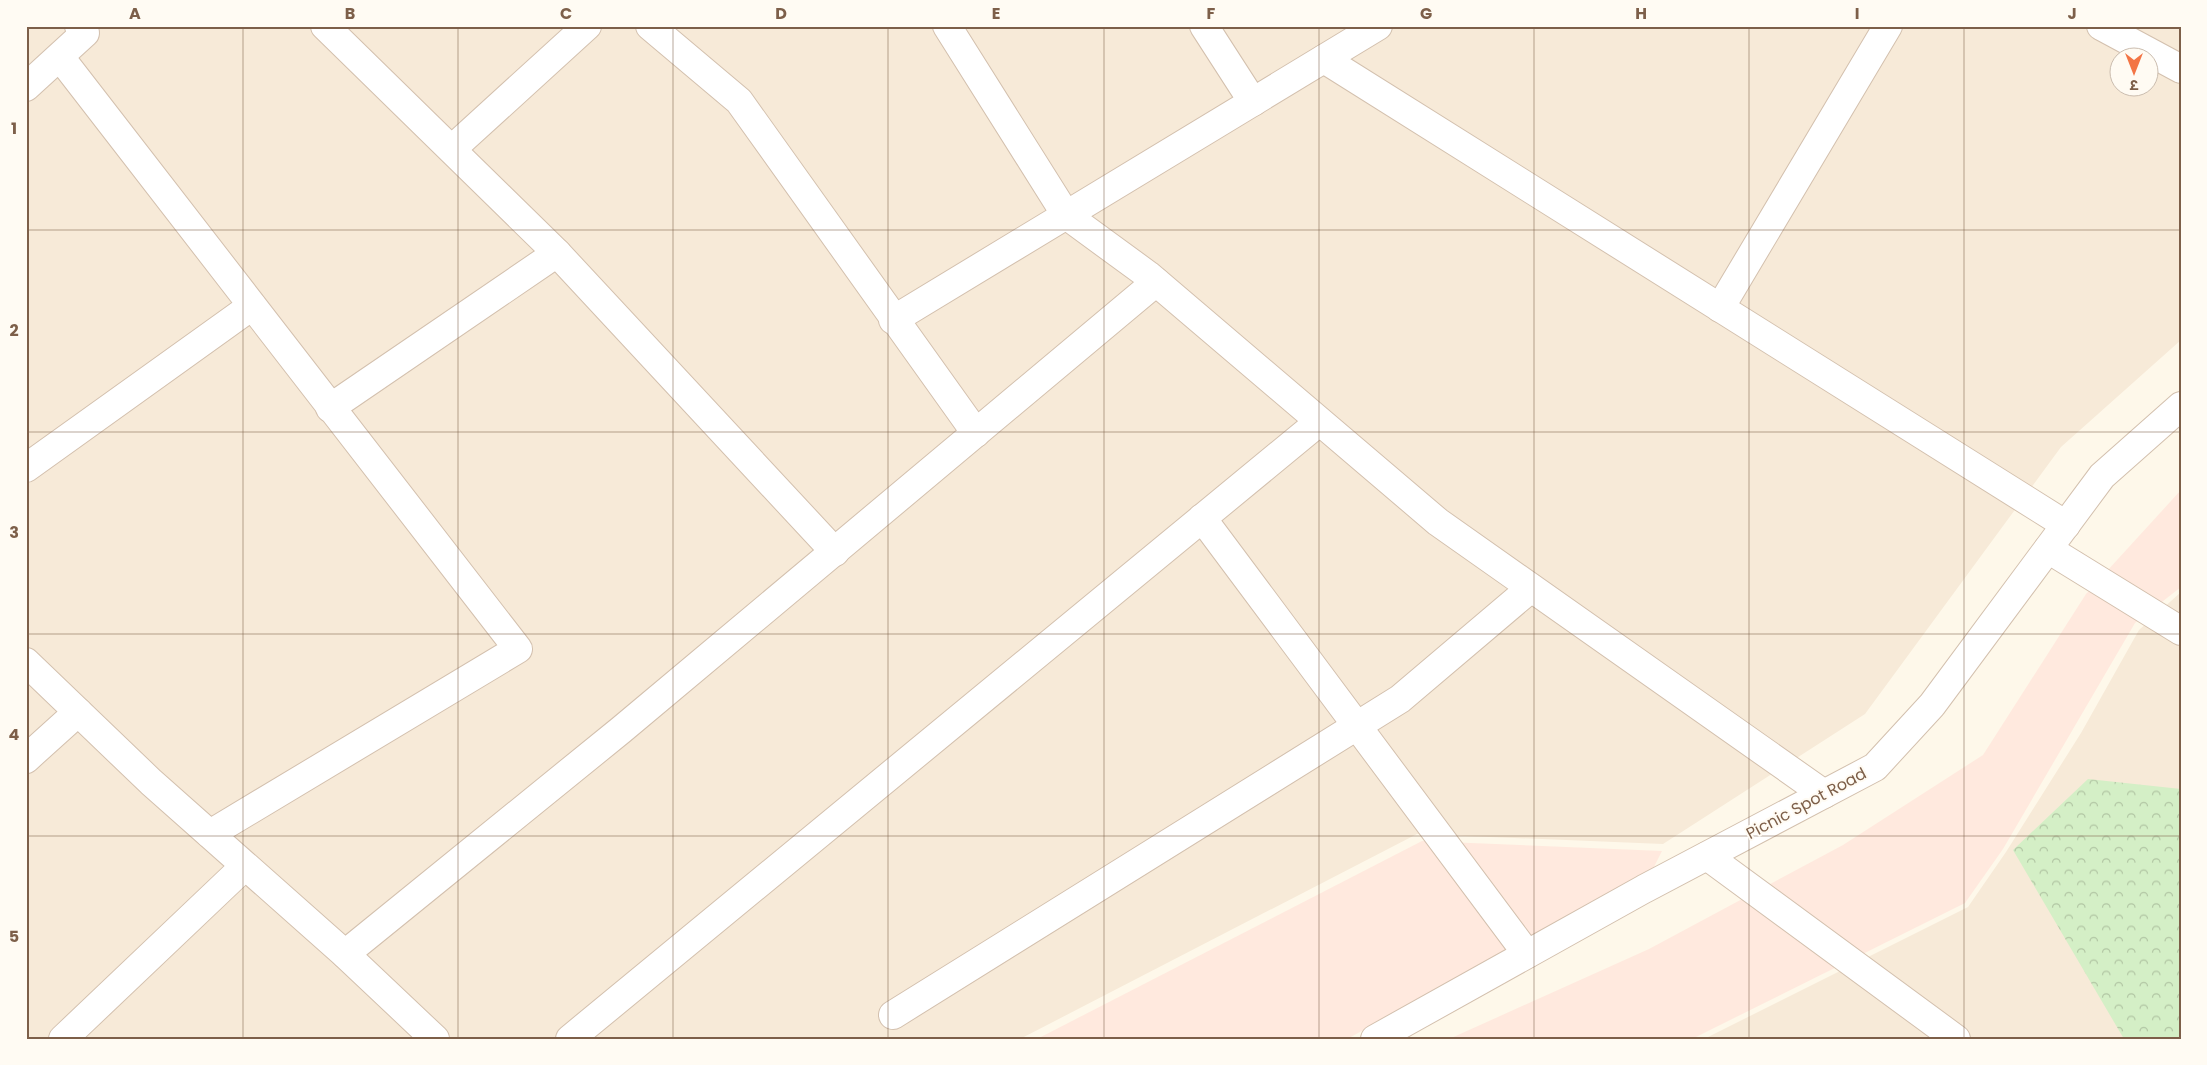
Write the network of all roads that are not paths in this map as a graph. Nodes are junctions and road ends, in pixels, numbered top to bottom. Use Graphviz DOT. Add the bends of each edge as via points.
graph roads {
  1 [pos="79,26"];
  2 [pos="325,26"];
  3 [pos="587,26"];
  4 [pos="650,26"];
  5 [pos="947,26"];
  6 [pos="1204,26"];
  7 [pos="1378,26"];
  8 [pos="1888,26"];
  9 [pos="2101,26"];
  10 [pos="60,57"];
  11 [pos="1324,59"];
  12 [pos="2181,69"];
  13 [pos="26,87"];
  14 [pos="1253,102"];
  15 [pos="452,150"];
  16 [pos="1066,215"];
  17 [pos="558,252"];
  18 [pos="1156,282"];
  19 [pos="252,306"];
  20 [pos="1720,308"];
  21 [pos="893,320"];
  22 [pos="2181,406"];
  23 [pos="330,408"];
  24 [pos="1319,422"];
  25 [pos="976,433"];
  26 [pos="26,468"];
  27 [pos="1202,518"];
  28 [pos="2066,525"];
  29 [pos="2048,549"];
  30 [pos="835,552"];
  31 [pos="1531,588"];
  32 [pos="2181,631"];
  33 [pos="26,662"];
  34 [pos="78,712"];
  35 [pos="1358,725"];
  36 [pos="26,759"];
  37 [pos="1824,794"];
  38 [pos="210,834"];
  39 [pos="1707,856"];
  40 [pos="246,866"];
  41 [pos="345,954"];
  42 [pos="1527,954"];
  43 [pos="893,1015"];
  44 [pos="63,1039"];
  45 [pos="435,1039"];
  46 [pos="570,1039"];
  47 [pos="1374,1039"];
  48 [pos="1956,1039"];
  1 -- 10 [label="street" via="86,33"];
  2 -- 15 [label="street"];
  3 -- 15 [label="street"];
  4 -- 21 [label="street" via="739,101"];
  5 -- 16 [label="street"];
  6 -- 14 [label="street"];
  7 -- 11 [label="street"];
  8 -- 20 [label="street"];
  9 -- 12 [label="street"];
  10 -- 13 [label="street"];
  10 -- 19 [label="street"];
  11 -- 14 [label="street"];
  11 -- 20 [label="street"];
  14 -- 16 [label="street"];
  15 -- 17 [label="street"];
  16 -- 18 [label="street"];
  16 -- 21 [label="street"];
  17 -- 23 [label="street"];
  17 -- 30 [label="street"];
  18 -- 24 [label="street"];
  18 -- 25 [label="street"];
  19 -- 23 [label="street"];
  19 -- 26 [label="street"];
  20 -- 28 [label="street"];
  21 -- 25 [label="street"];
  22 -- 28 [label="street, Picnic Spot Road" via="2102,476"];
  23 -- 38 [label="street" via="518,649"];
  24 -- 27 [label="street"];
  24 -- 31 [label="street" via="1438,522"];
  25 -- 30 [label="street"];
  27 -- 35 [label="street"];
  27 -- 46 [label="street"];
  28 -- 29 [label="street, Picnic Spot Road"];
  29 -- 32 [label="street"];
  29 -- 37 [label="street, Picnic Spot Road" via="1932,705 1875,767"];
  30 -- 41 [label="street"];
  31 -- 35 [label="street" via="1400,699"];
  31 -- 37 [label="street"];
  33 -- 34 [label="street"];
  34 -- 36 [label="street"];
  34 -- 38 [label="street" via="150,782"];
  35 -- 42 [label="street"];
  35 -- 43 [label="street"];
  37 -- 39 [label="street, Picnic Spot Road"];
  38 -- 40 [label="street"];
  39 -- 42 [label="street, Picnic Spot Road"];
  39 -- 48 [label="street"];
  40 -- 41 [label="street"];
  40 -- 44 [label="street"];
  41 -- 45 [label="street"];
  42 -- 47 [label="street, Picnic Spot Road"];
}
